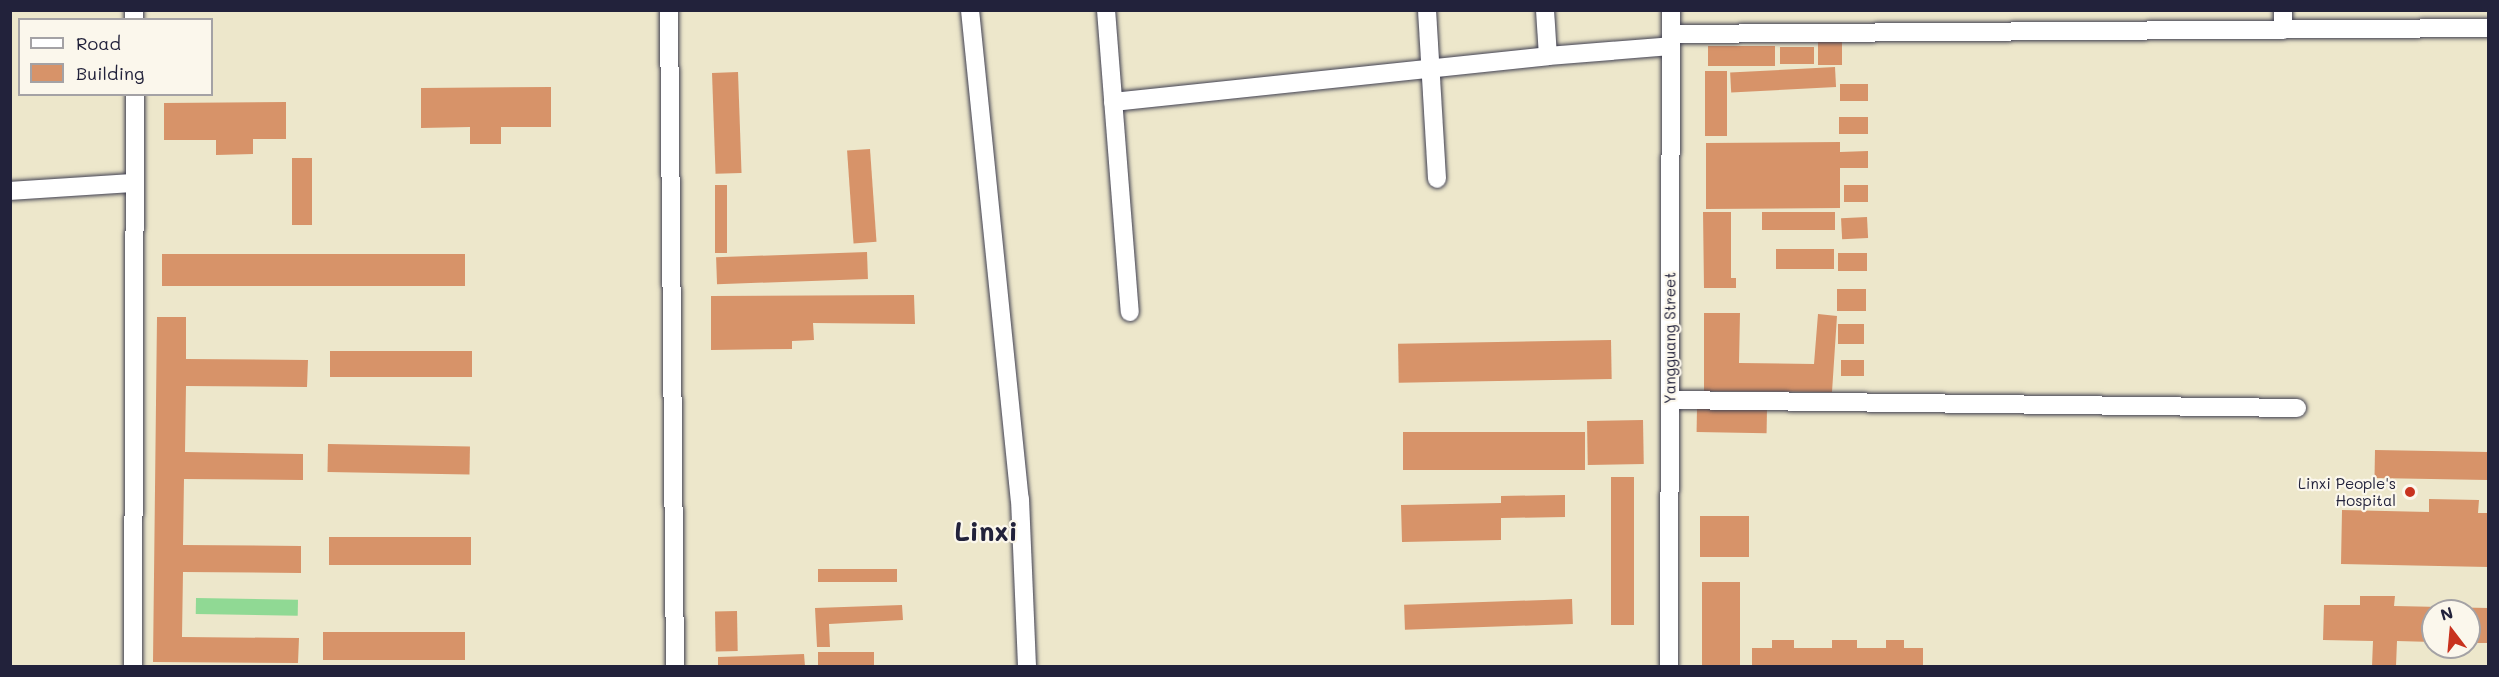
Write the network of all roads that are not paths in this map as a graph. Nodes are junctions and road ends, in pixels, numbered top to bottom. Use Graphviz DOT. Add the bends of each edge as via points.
graph roads {
  1 [pos="669,10"];
  2 [pos="970,10"];
  3 [pos="1106,10"];
  4 [pos="1427,10"];
  5 [pos="1545,10"];
  6 [pos="1671,10"];
  7 [pos="2283,10"];
  8 [pos="2488,28"];
  9 [pos="2283,30"];
  10 [pos="1671,40"];
  11 [pos="1548,56"];
  12 [pos="1431,68"];
  13 [pos="135,96"];
  14 [pos="1113,102"];
  15 [pos="1437,179"];
  16 [pos="135,183"];
  17 [pos="10,191"];
  18 [pos="1130,312"];
  19 [pos="1670,400"];
  20 [pos="2297,408"];
  21 [pos="133,666"];
  22 [pos="675,666"];
  23 [pos="1027,666"];
  24 [pos="1669,666"];
  1 -- 22 [label="street"];
  2 -- 23 [label="street" via="1020,499"];
  3 -- 14 [label="street"];
  4 -- 12 [label="street"];
  5 -- 11 [label="street"];
  6 -- 10 [label="street, Yangguang Street"];
  7 -- 9 [label="street"];
  8 -- 9 [label="street"];
  9 -- 10 [label="street"];
  10 -- 11 [label="street"];
  10 -- 19 [label="street, Yangguang Street"];
  11 -- 12 [label="street"];
  12 -- 14 [label="street"];
  12 -- 15 [label="street"];
  13 -- 16 [label="street"];
  14 -- 18 [label="street"];
  16 -- 17 [label="street"];
  16 -- 21 [label="street"];
  19 -- 20 [label="street"];
  19 -- 24 [label="street, Yangguang Street"];
}
